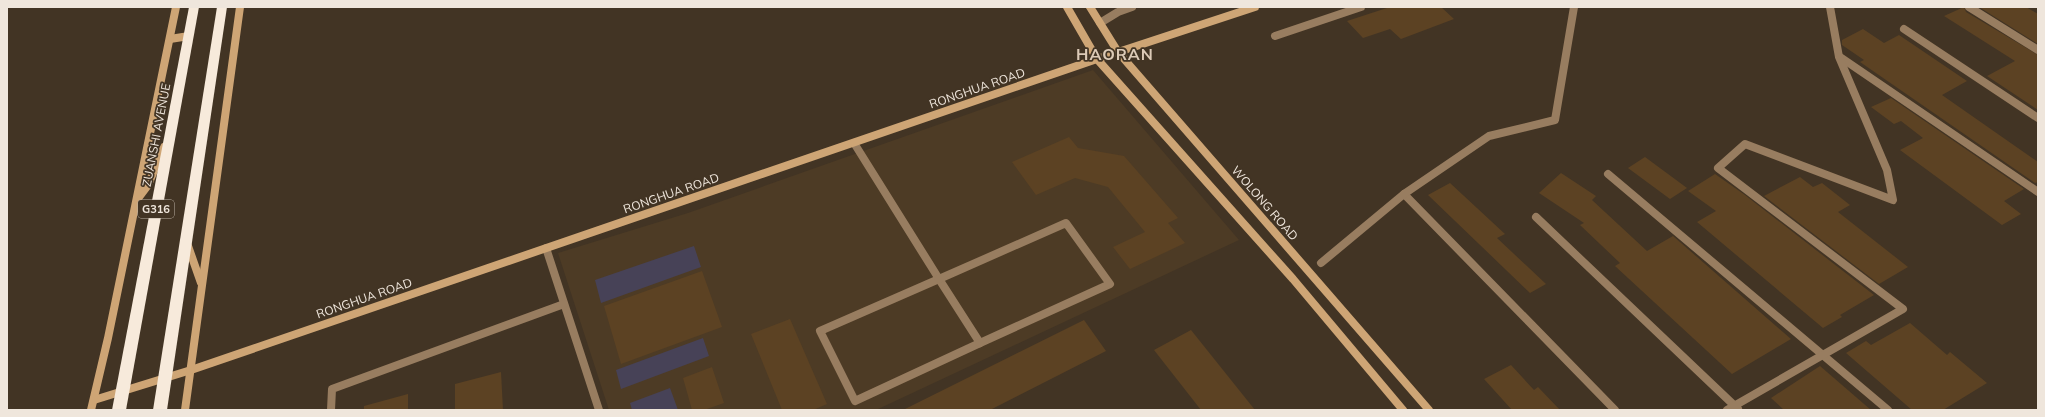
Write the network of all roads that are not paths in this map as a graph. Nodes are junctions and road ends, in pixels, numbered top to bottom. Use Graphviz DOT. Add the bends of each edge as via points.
graph roads {
  1 [pos="176,7"];
  2 [pos="194,7"];
  3 [pos="222,7"];
  4 [pos="240,7"];
  5 [pos="1067,7"];
  6 [pos="1090,7"];
  7 [pos="1132,7"];
  8 [pos="1255,7"];
  9 [pos="1361,7"];
  10 [pos="1574,7"];
  11 [pos="1830,7"];
  12 [pos="1969,7"];
  13 [pos="1100,23"];
  14 [pos="1904,29"];
  15 [pos="188,36"];
  16 [pos="1275,36"];
  17 [pos="170,40"];
  18 [pos="2038,50"];
  19 [pos="1118,52"];
  20 [pos="1839,57"];
  21 [pos="1097,59"];
  22 [pos="2038,118"];
  23 [pos="171,131"];
  24 [pos="854,143"];
  25 [pos="1608,174"];
  26 [pos="2038,192"];
  27 [pos="1404,194"];
  28 [pos="138,198"];
  29 [pos="1536,217"];
  30 [pos="186,242"];
  31 [pos="546,248"];
  32 [pos="1321,263"];
  33 [pos="940,279"];
  34 [pos="202,285"];
  35 [pos="564,304"];
  36 [pos="980,343"];
  37 [pos="1823,355"];
  38 [pos="191,370"];
  39 [pos="166,378"];
  40 [pos="122,391"];
  41 [pos="94,400"];
  42 [pos="1733,409"];
  43 [pos="91,410"];
  44 [pos="119,410"];
  45 [pos="160,410"];
  46 [pos="185,410"];
  47 [pos="331,410"];
  48 [pos="599,410"];
  49 [pos="1403,410"];
  50 [pos="1429,410"];
  51 [pos="1614,410"];
  52 [pos="1888,410"];
  1 -- 17 [label="main road"];
  2 -- 15 [label="highway, ZUANSHI AVENUE / G316"];
  3 -- 30 [label="highway, G316"];
  4 -- 34 [label="main road"];
  5 -- 21 [label="main road"];
  6 -- 13 [label="main road, WOLONG ROAD"];
  7 -- 13 [label="street"];
  8 -- 19 [label="main road, RONGHUA ROAD"];
  9 -- 16 [label="street"];
  10 -- 27 [label="street" via="1555,120 1489,136"];
  11 -- 20 [label="street"];
  12 -- 18 [label="street"];
  13 -- 19 [label="main road, WOLONG ROAD"];
  14 -- 22 [label="street"];
  15 -- 17 [label="main road"];
  15 -- 23 [label="highway, ZUANSHI AVENUE / G316"];
  17 -- 28 [label="main road"];
  19 -- 21 [label="main road, RONGHUA ROAD"];
  19 -- 50 [label="main road, WOLONG ROAD"];
  20 -- 26 [label="street"];
  20 -- 37 [label="street" via="1887,170 1893,200 1745,144 1718,168 1903,309"];
  21 -- 24 [label="main road, RONGHUA ROAD"];
  21 -- 49 [label="main road" via="1293,278"];
  23 -- 28 [label="main road" via="148,186"];
  23 -- 40 [label="highway, ZUANSHI AVENUE / G316"];
  24 -- 31 [label="main road, RONGHUA ROAD"];
  24 -- 33 [label="street"];
  25 -- 37 [label="street"];
  27 -- 32 [label="street"];
  27 -- 51 [label="street"];
  28 -- 41 [label="main road"];
  29 -- 42 [label="street"];
  30 -- 34 [label="main road"];
  30 -- 39 [label="highway, G316"];
  31 -- 35 [label="street"];
  31 -- 38 [label="main road, RONGHUA ROAD"];
  33 -- 36 [label="street"];
  33 -- 36 [label="street" via="820,331 855,400"];
  33 -- 36 [label="street" via="1066,223 1110,284"];
  34 -- 38 [label="main road"];
  35 -- 47 [label="street" via="332,389"];
  35 -- 48 [label="street"];
  37 -- 42 [label="street"];
  37 -- 52 [label="street"];
  38 -- 39 [label="main road, RONGHUA ROAD"];
  38 -- 46 [label="main road"];
  39 -- 40 [label="main road, RONGHUA ROAD"];
  39 -- 45 [label="highway, G316"];
  40 -- 41 [label="main road, RONGHUA ROAD"];
  40 -- 44 [label="highway, ZUANSHI AVENUE / G316"];
  41 -- 43 [label="main road"];
}
